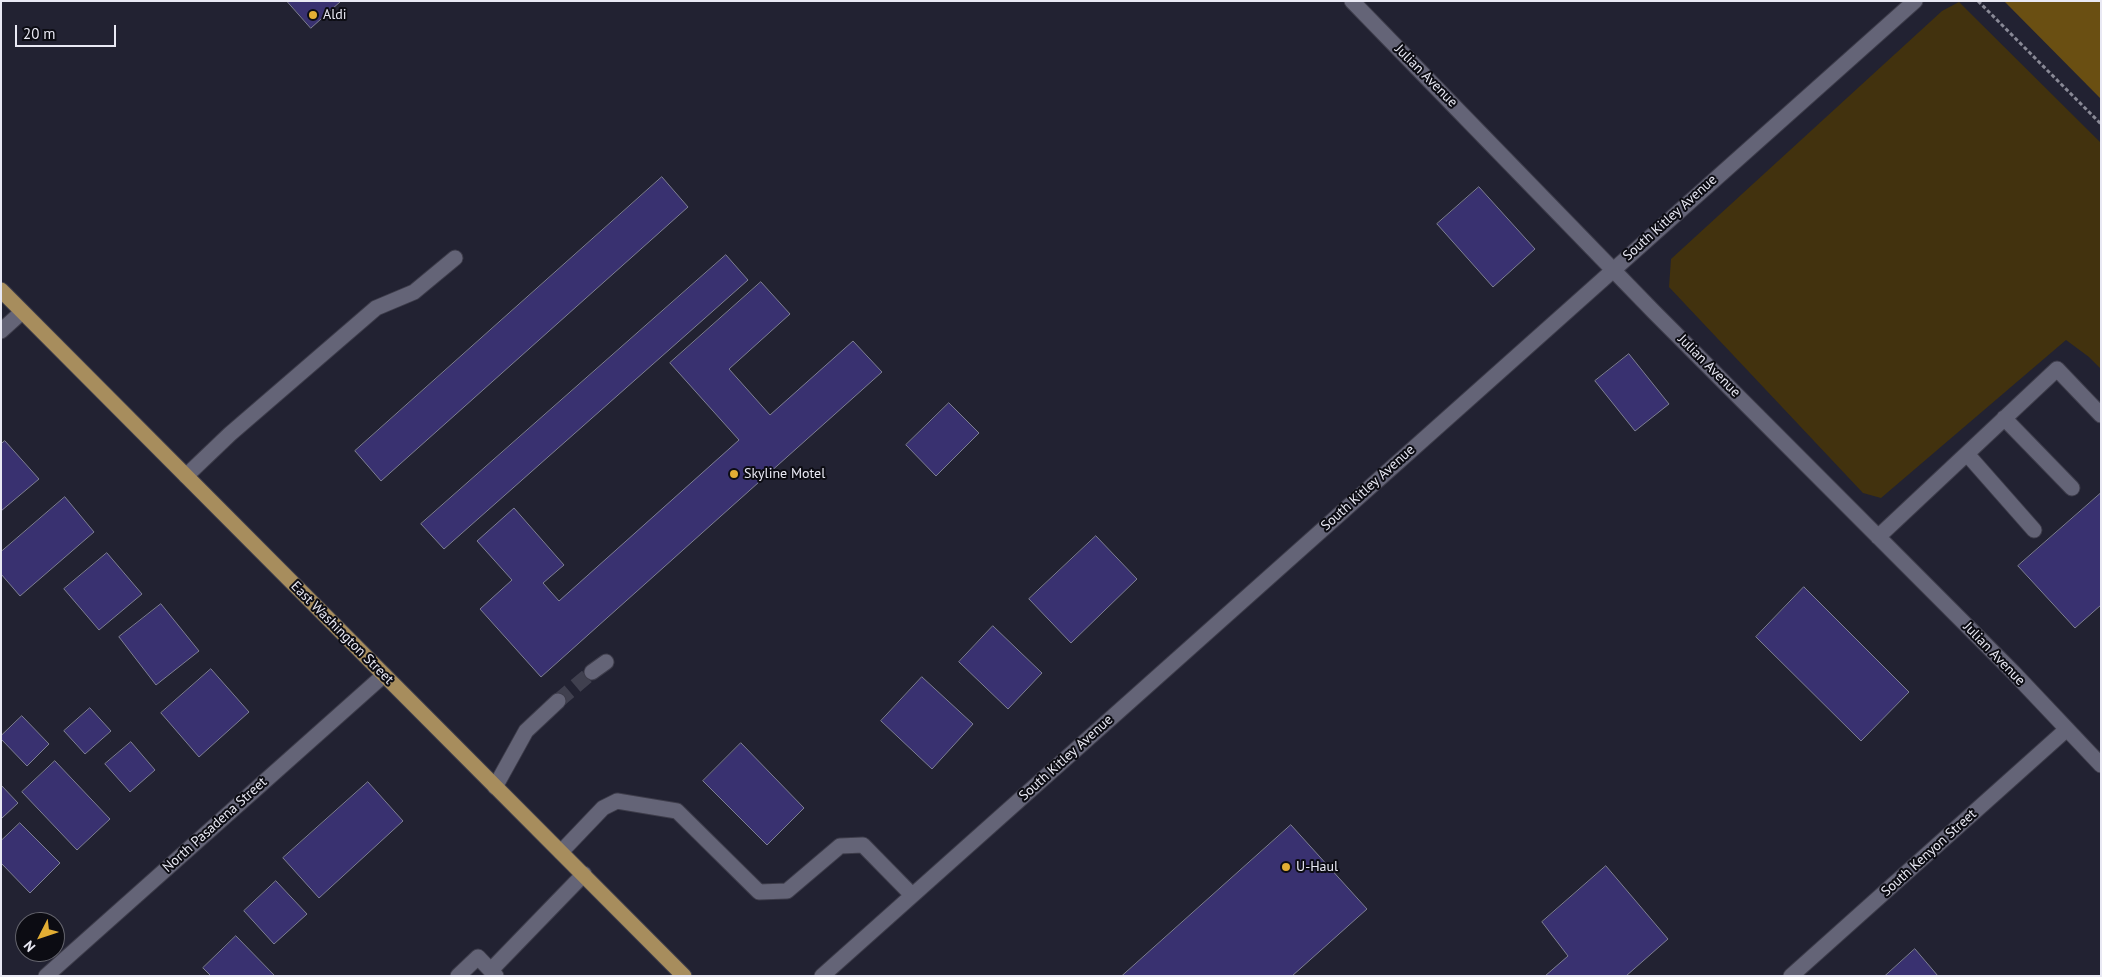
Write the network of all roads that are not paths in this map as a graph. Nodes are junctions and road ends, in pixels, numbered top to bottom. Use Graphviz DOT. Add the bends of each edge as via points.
graph roads {
  1 [pos="1352,1"];
  2 [pos="1915,1"];
  3 [pos="455,258"];
  4 [pos="1614,268"];
  5 [pos="1,290"];
  6 [pos="22,312"];
  7 [pos="1,331"];
  8 [pos="2101,415"];
  9 [pos="2004,418"];
  10 [pos="1966,454"];
  11 [pos="186,476"];
  12 [pos="2072,488"];
  13 [pos="2034,530"];
  14 [pos="1878,537"];
  15 [pos="606,662"];
  16 [pos="592,672"];
  17 [pos="384,675"];
  18 [pos="558,701"];
  19 [pos="2067,729"];
  20 [pos="2101,765"];
  21 [pos="495,787"];
  22 [pos="561,852"];
  23 [pos="584,874"];
  24 [pos="912,895"];
  25 [pos="494,973"];
  26 [pos="46,976"];
  27 [pos="458,976"];
  28 [pos="684,976"];
  29 [pos="822,976"];
  30 [pos="1790,976"];
  1 -- 4 [label="street, Julian Avenue"];
  2 -- 4 [label="street, South Kitley Avenue"];
  3 -- 11 [label="street" via="414,292 376,308"];
  4 -- 14 [label="street, Julian Avenue"];
  4 -- 24 [label="street, South Kitley Avenue"];
  5 -- 6 [label="main road, East Washington Street"];
  6 -- 7 [label="street"];
  6 -- 11 [label="main road, East Washington Street"];
  8 -- 9 [label="street" via="2057,368"];
  9 -- 10 [label="street"];
  9 -- 12 [label="street"];
  10 -- 13 [label="street"];
  10 -- 14 [label="street"];
  11 -- 17 [label="main road, East Washington Street"];
  14 -- 19 [label="street, Julian Avenue"];
  15 -- 16 [label="street"];
  17 -- 21 [label="main road, East Washington Street"];
  17 -- 26 [label="street, North Pasadena Street"];
  18 -- 21 [label="street" via="526,731"];
  19 -- 20 [label="street, Julian Avenue"];
  19 -- 30 [label="street, South Kenyon Street"];
  21 -- 22 [label="main road, East Washington Street"];
  22 -- 23 [label="main road, East Washington Street"];
  22 -- 24 [label="street" via="602,808 617,801 677,811 758,892 788,890 840,846 863,845"];
  23 -- 25 [label="street"];
  23 -- 28 [label="main road, East Washington Street"];
  24 -- 29 [label="street, South Kitley Avenue"];
  25 -- 27 [label="street" via="478,957"];
}
